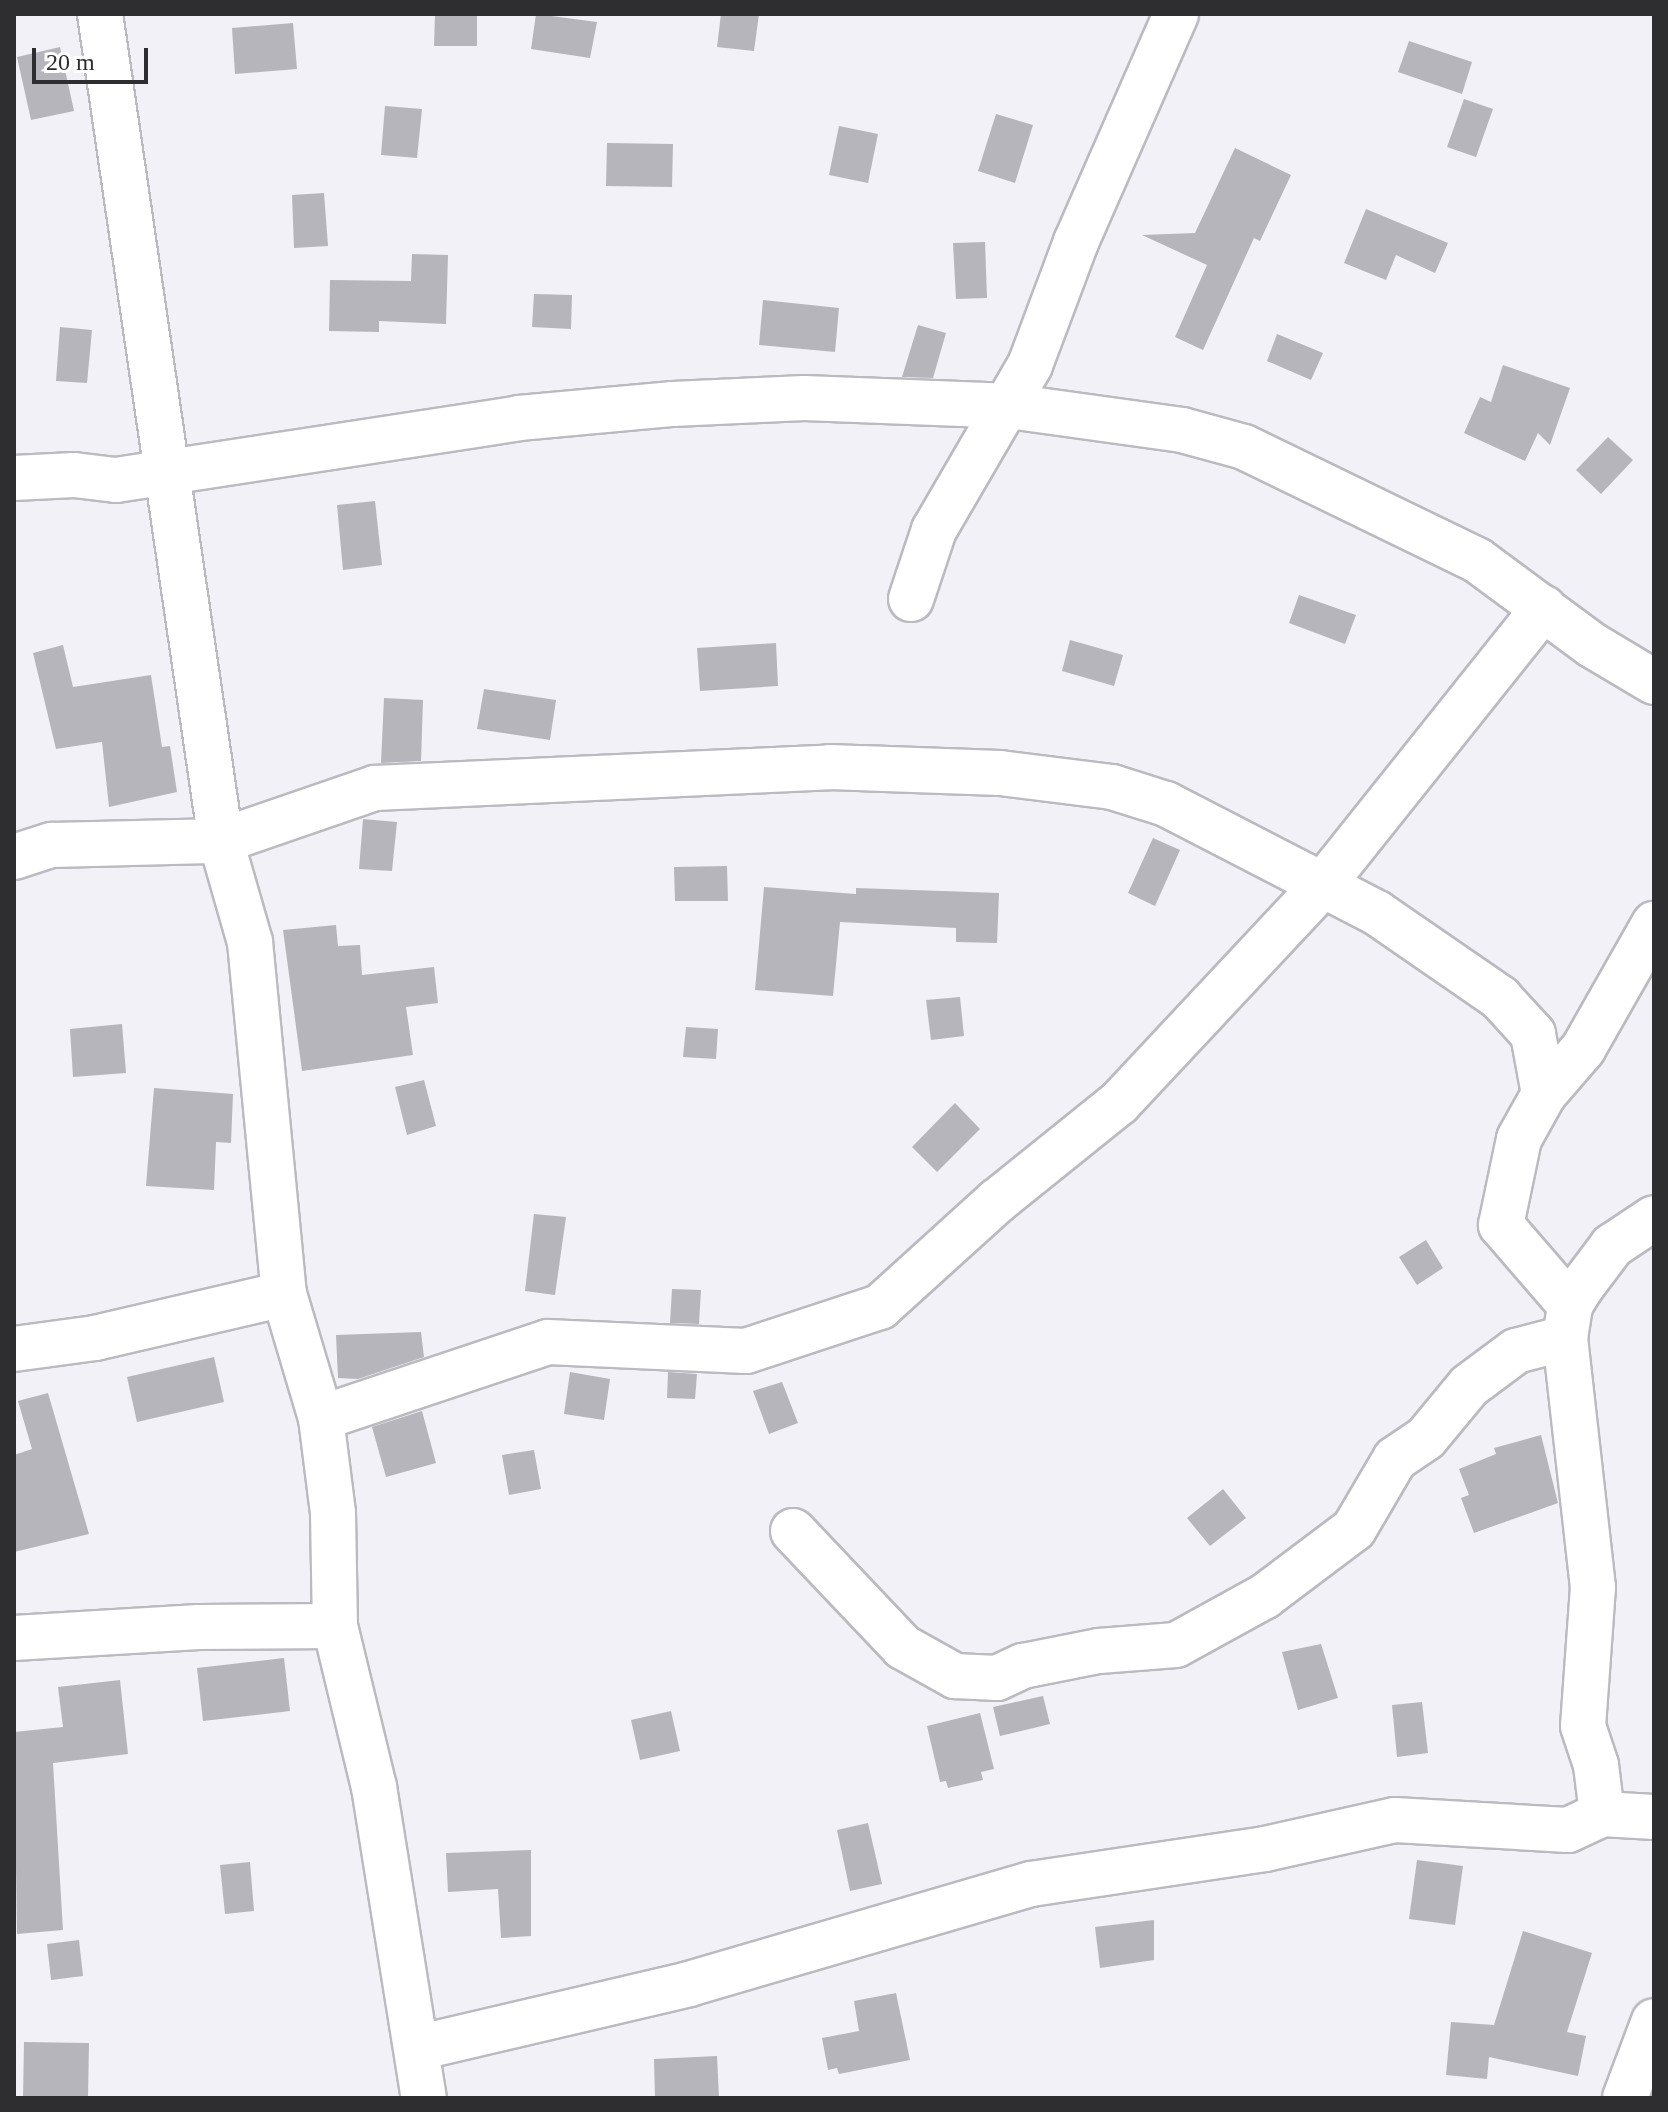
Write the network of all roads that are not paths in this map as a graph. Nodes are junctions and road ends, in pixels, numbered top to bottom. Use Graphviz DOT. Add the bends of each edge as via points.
graph roads {
  1 [pos="100,14"];
  2 [pos="1176,14"];
  3 [pos="1009,406"];
  4 [pos="169,471"];
  5 [pos="14,478"];
  6 [pos="911,599"];
  7 [pos="1544,608"];
  8 [pos="1654,682"];
  9 [pos="221,841"];
  10 [pos="14,857"];
  11 [pos="1321,887"];
  12 [pos="1654,924"];
  13 [pos="1544,1094"];
  14 [pos="1654,1218"];
  15 [pos="284,1294"];
  16 [pos="1568,1322"];
  17 [pos="14,1349"];
  18 [pos="321,1418"];
  19 [pos="793,1531"];
  20 [pos="335,1626"];
  21 [pos="14,1638"];
  22 [pos="1602,1814"];
  23 [pos="1654,1817"];
  24 [pos="1654,2021"];
  25 [pos="417,2048"];
  26 [pos="424,2098"];
  27 [pos="1625,2098"];
  1 -- 4 [label="street"];
  2 -- 3 [label="street"];
  3 -- 4 [label="street" via="804,398 673,404 519,418"];
  3 -- 6 [label="street" via="972,459 934,530"];
  3 -- 7 [label="street" via="1182,430 1244,447 1477,560"];
  4 -- 5 [label="street" via="116,480 74,475"];
  4 -- 9 [label="street"];
  7 -- 8 [label="street"];
  7 -- 11 [label="street"];
  9 -- 10 [label="street" via="52,845"];
  9 -- 11 [label="street" via="375,788 830,767 1000,773 1112,787 1166,804"];
  9 -- 15 [label="street" via="250,942"];
  11 -- 13 [label="street" via="1377,913 1500,998 1533,1034"];
  11 -- 18 [label="street" via="1119,1103 997,1201 880,1307 746,1351 548,1342"];
  12 -- 13 [label="street" via="1583,1049"];
  13 -- 16 [label="street" via="1519,1139 1501,1225"];
  14 -- 16 [label="street" via="1612,1246"];
  15 -- 17 [label="street" via="95,1338"];
  15 -- 18 [label="street"];
  16 -- 19 [label="street" via="1469,1386 1426,1438 1395,1459 1354,1529 1265,1596 1176,1645 1099,1651 1023,1666 997,1678 955,1676 903,1647"];
  16 -- 22 [label="street" via="1593,1587 1583,1726"];
  18 -- 20 [label="street" via="333,1513"];
  20 -- 21 [label="street" via="199,1627"];
  20 -- 25 [label="street" via="374,1787"];
  22 -- 23 [label="street"];
  22 -- 25 [label="street" via="1568,1830 1395,1820 1250,1852 1031,1884 689,1984"];
  24 -- 27 [label="street"];
  25 -- 26 [label="street"];
}
